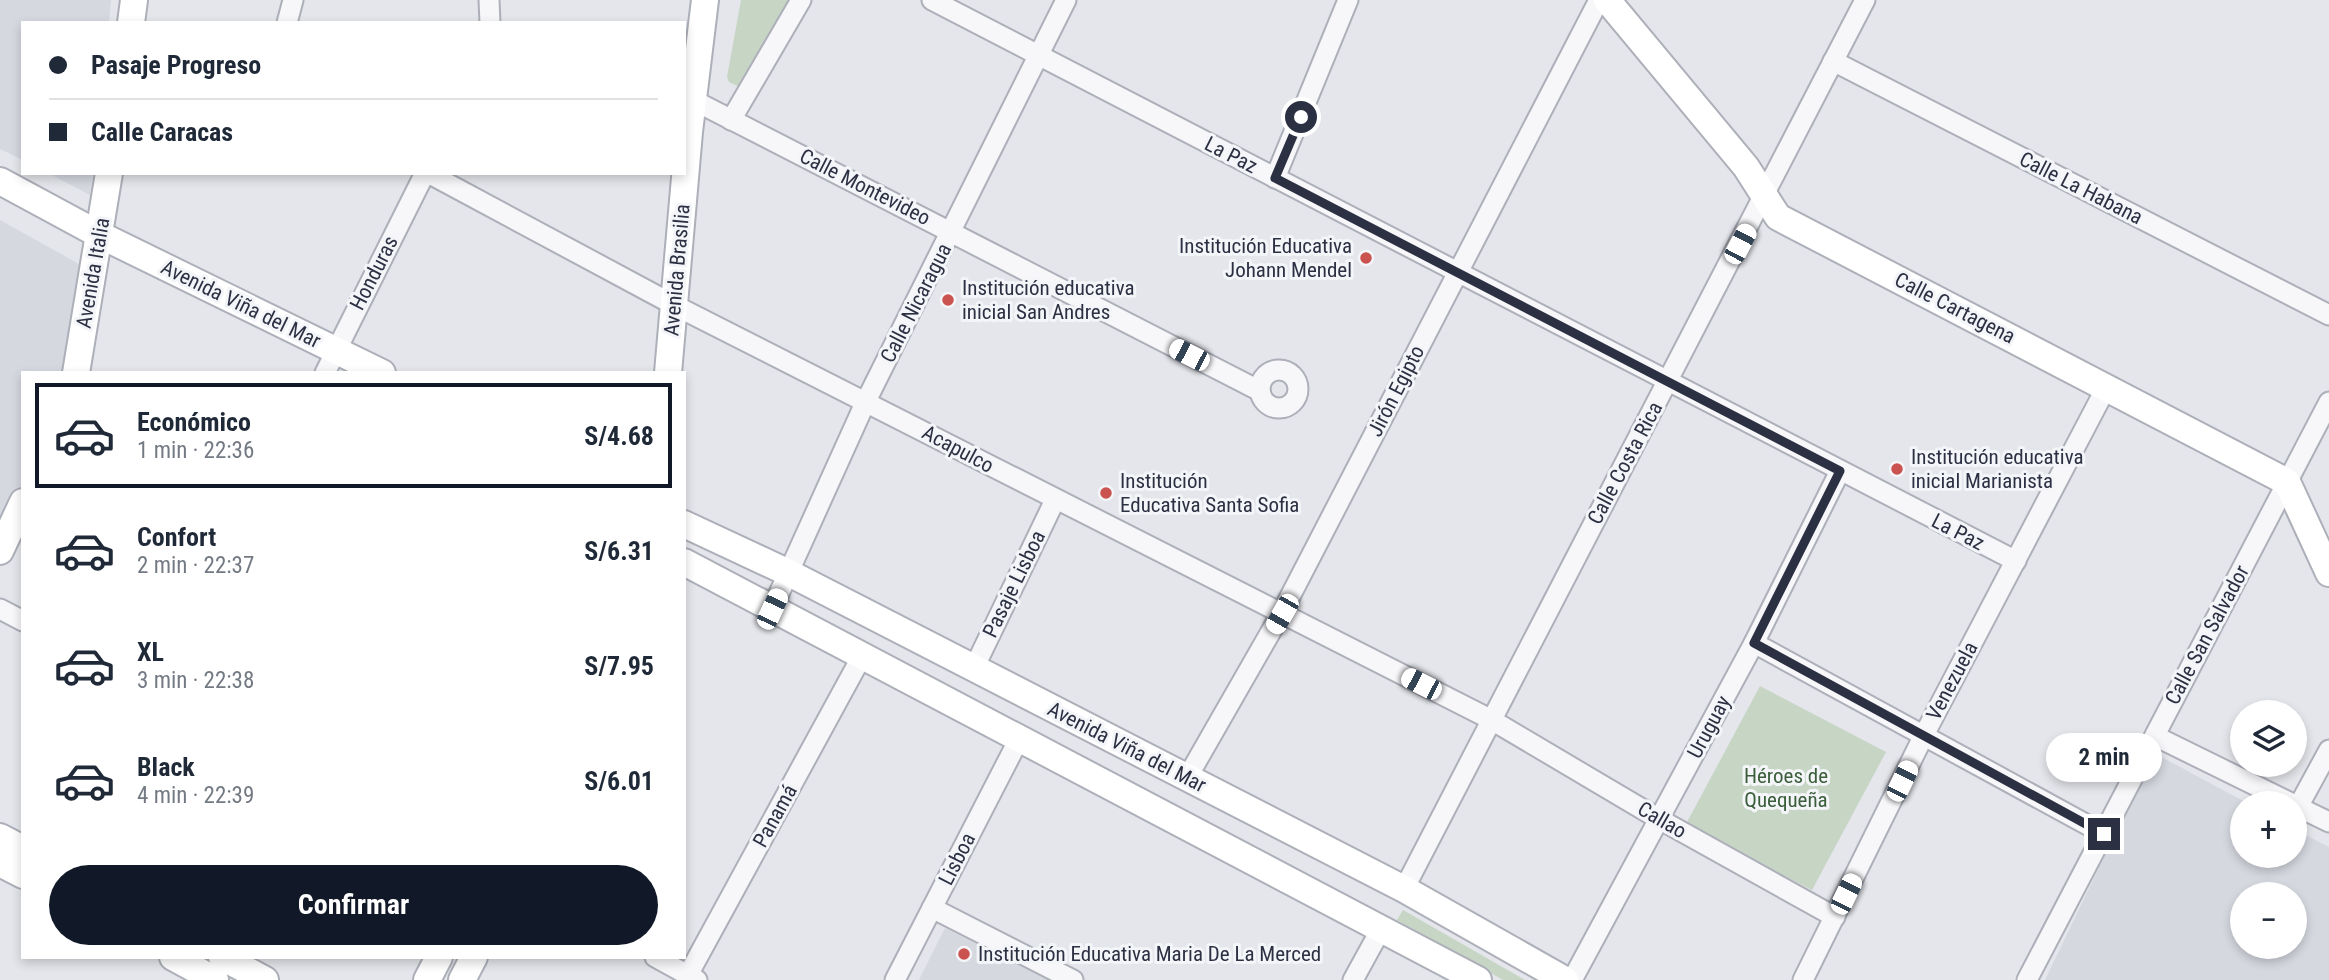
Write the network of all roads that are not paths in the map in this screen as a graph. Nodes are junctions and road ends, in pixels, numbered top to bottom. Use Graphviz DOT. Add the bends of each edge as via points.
graph roads {
  1 [pos="134,0"];
  2 [pos="293,0"];
  3 [pos="489,0"];
  4 [pos="705,0"];
  5 [pos="801,0"];
  6 [pos="932,0"];
  7 [pos="1066,0"];
  8 [pos="1348,0"];
  9 [pos="1599,0"];
  10 [pos="1607,0"];
  11 [pos="1866,0"];
  12 [pos="131,21"];
  13 [pos="288,21"];
  14 [pos="489,21"];
  15 [pos="1039,56"];
  16 [pos="1833,61"];
  17 [pos="693,100"];
  18 [pos="731,120"];
  19 [pos="687,131"];
  20 [pos="109,175"];
  21 [pos="426,175"];
  22 [pos="431,175"];
  23 [pos="684,175"];
  24 [pos="1275,178"];
  25 [pos="0,181"];
  26 [pos="1764,198"];
  27 [pos="0,202"];
  28 [pos="952,232"];
  29 [pos="100,235"];
  30 [pos="1457,272"];
  31 [pos="674,305"];
  32 [pos="2329,315"];
  33 [pos="330,361"];
  34 [pos="76,371"];
  35 [pos="373,371"];
  36 [pos="668,371"];
  37 [pos="1667,381"];
  38 [pos="2107,386"];
  39 [pos="1260,391"];
  40 [pos="866,401"];
  41 [pos="2329,402"];
  42 [pos="1840,471"];
  43 [pos="2287,482"];
  44 [pos="1055,500"];
  45 [pos="21,506"];
  46 [pos="686,533"];
  47 [pos="0,551"];
  48 [pos="2015,561"];
  49 [pos="686,563"];
  50 [pos="789,573"];
  51 [pos="2329,573"];
  52 [pos="772,609"];
  53 [pos="0,610"];
  54 [pos="1282,614"];
  55 [pos="21,620"];
  56 [pos="1754,643"];
  57 [pos="862,656"];
  58 [pos="974,668"];
  59 [pos="1490,719"];
  60 [pos="1924,735"];
  61 [pos="2155,736"];
  62 [pos="1019,739"];
  63 [pos="2329,750"];
  64 [pos="1187,778"];
  65 [pos="2267,791"];
  66 [pos="2304,791"];
  67 [pos="2307,811"];
  68 [pos="1659,819"];
  69 [pos="2329,822"];
  70 [pos="2104,834"];
  71 [pos="0,837"];
  72 [pos="21,848"];
  73 [pos="0,863"];
  74 [pos="21,874"];
  75 [pos="1404,889"];
  76 [pos="932,908"];
  77 [pos="1835,917"];
  78 [pos="1381,929"];
  79 [pos="181,959"];
  80 [pos="438,959"];
  81 [pos="473,959"];
  82 [pos="659,959"];
  83 [pos="215,968"];
  84 [pos="693,977"];
  85 [pos="265,980"];
  86 [pos="427,980"];
  87 [pos="462,980"];
  88 [pos="895,980"];
  89 [pos="1073,980"];
  90 [pos="1353,980"];
  91 [pos="1478,980"];
  92 [pos="1565,980"];
  93 [pos="1572,980"];
  94 [pos="1803,980"];
  95 [pos="2028,980"];
  1 -- 12 [label="main road"];
  2 -- 13 [label="street"];
  3 -- 14 [label="street"];
  4 -- 17 [label="main road, Avenida Brasilia"];
  5 -- 18 [label="street"];
  6 -- 15 [label="street, La Paz"];
  7 -- 15 [label="street, Calle Nicaragua"];
  8 -- 24 [label="street"];
  9 -- 30 [label="street, Jirón Egipto"];
  10 -- 26 [label="main road, Calle Cartagena" via="1746,167"];
  11 -- 16 [label="street, Calle Costa Rica"];
  15 -- 24 [label="street, La Paz"];
  15 -- 28 [label="street, Calle Nicaragua"];
  16 -- 26 [label="street, Calle Costa Rica"];
  16 -- 32 [label="street, Calle La Habana"];
  17 -- 18 [label="street, Calle Montevideo"];
  17 -- 19 [label="main road, Avenida Brasilia"];
  18 -- 28 [label="street, Calle Montevideo"];
  20 -- 29 [label="main road, Avenida Italia"];
  21 -- 33 [label="street, Honduras"];
  22 -- 31 [label="street, Acapulco"];
  23 -- 31 [label="main road, Avenida Brasilia"];
  24 -- 30 [label="street, La Paz"];
  25 -- 29 [label="main road, Avenida Viña del Mar"];
  26 -- 37 [label="street, Calle Costa Rica"];
  26 -- 38 [label="main road, Calle Cartagena" via="1777,217"];
  27 -- 29 [label="main road, Avenida Viña del Mar" via="73,239"];
  28 -- 39 [label="street, Calle Montevideo"];
  28 -- 40 [label="street, Calle Nicaragua"];
  29 -- 33 [label="main road, Avenida Viña del Mar"];
  29 -- 34 [label="main road, Avenida Italia"];
  30 -- 37 [label="street, La Paz"];
  30 -- 54 [label="street, Jirón Egipto"];
  31 -- 36 [label="main road, Avenida Brasilia"];
  31 -- 40 [label="street, Acapulco"];
  33 -- 35 [label="main road, Avenida Viña del Mar"];
  37 -- 42 [label="street, La Paz"];
  37 -- 59 [label="street, Calle Costa Rica"];
  38 -- 43 [label="main road, Calle Cartagena"];
  38 -- 48 [label="street, Venezuela"];
  40 -- 44 [label="street, Acapulco"];
  40 -- 50 [label="street, Calle Nicaragua"];
  41 -- 43 [label="street, Calle San Salvador"];
  42 -- 48 [label="street, La Paz"];
  42 -- 56 [label="street, Uruguay"];
  43 -- 51 [label="main road"];
  43 -- 61 [label="street, Calle San Salvador"];
  44 -- 54 [label="street, Acapulco"];
  44 -- 58 [label="street, Pasaje Lisboa"];
  45 -- 47 [label="main road"];
  46 -- 50 [label="main road, Avenida Viña del Mar"];
  48 -- 60 [label="street, Venezuela"];
  49 -- 52 [label="main road, Avenida Viña del Mar"];
  50 -- 52 [label="street, Calle Nicaragua"];
  50 -- 58 [label="main road, Avenida Viña del Mar"];
  52 -- 57 [label="main road, Avenida Viña del Mar"];
  53 -- 55 [label="street"];
  54 -- 59 [label="street, Acapulco"];
  54 -- 64 [label="street, Jirón Egipto"];
  56 -- 60 [label="street"];
  56 -- 68 [label="street, Uruguay"];
  57 -- 62 [label="main road, Avenida Viña del Mar"];
  57 -- 84 [label="street, Panamá"];
  58 -- 64 [label="main road, Avenida Viña del Mar"];
  59 -- 68 [label="street, Callao"];
  59 -- 75 [label="street, Calle Costa Rica"];
  60 -- 70 [label="street"];
  60 -- 77 [label="street, Venezuela"];
  61 -- 65 [label="street"];
  61 -- 70 [label="street, Calle San Salvador"];
  62 -- 76 [label="street, Lisboa"];
  62 -- 78 [label="main road, Avenida Viña del Mar"];
  63 -- 66 [label="street"];
  64 -- 75 [label="main road, Avenida Viña del Mar"];
  67 -- 69 [label="street"];
  68 -- 77 [label="street, Callao"];
  68 -- 93 [label="street, Uruguay"];
  70 -- 95 [label="street, Calle San Salvador"];
  71 -- 72 [label="main road"];
  73 -- 74 [label="main road"];
  75 -- 92 [label="main road, Avenida Viña del Mar"];
  76 -- 88 [label="street, Lisboa"];
  76 -- 89 [label="street"];
  77 -- 94 [label="street, Venezuela"];
  78 -- 90 [label="street"];
  78 -- 91 [label="main road, Avenida Viña del Mar"];
  79 -- 83 [label="main road"];
  80 -- 86 [label="main road"];
  81 -- 87 [label="main road"];
  82 -- 84 [label="street"];
  83 -- 85 [label="main road"];
}
